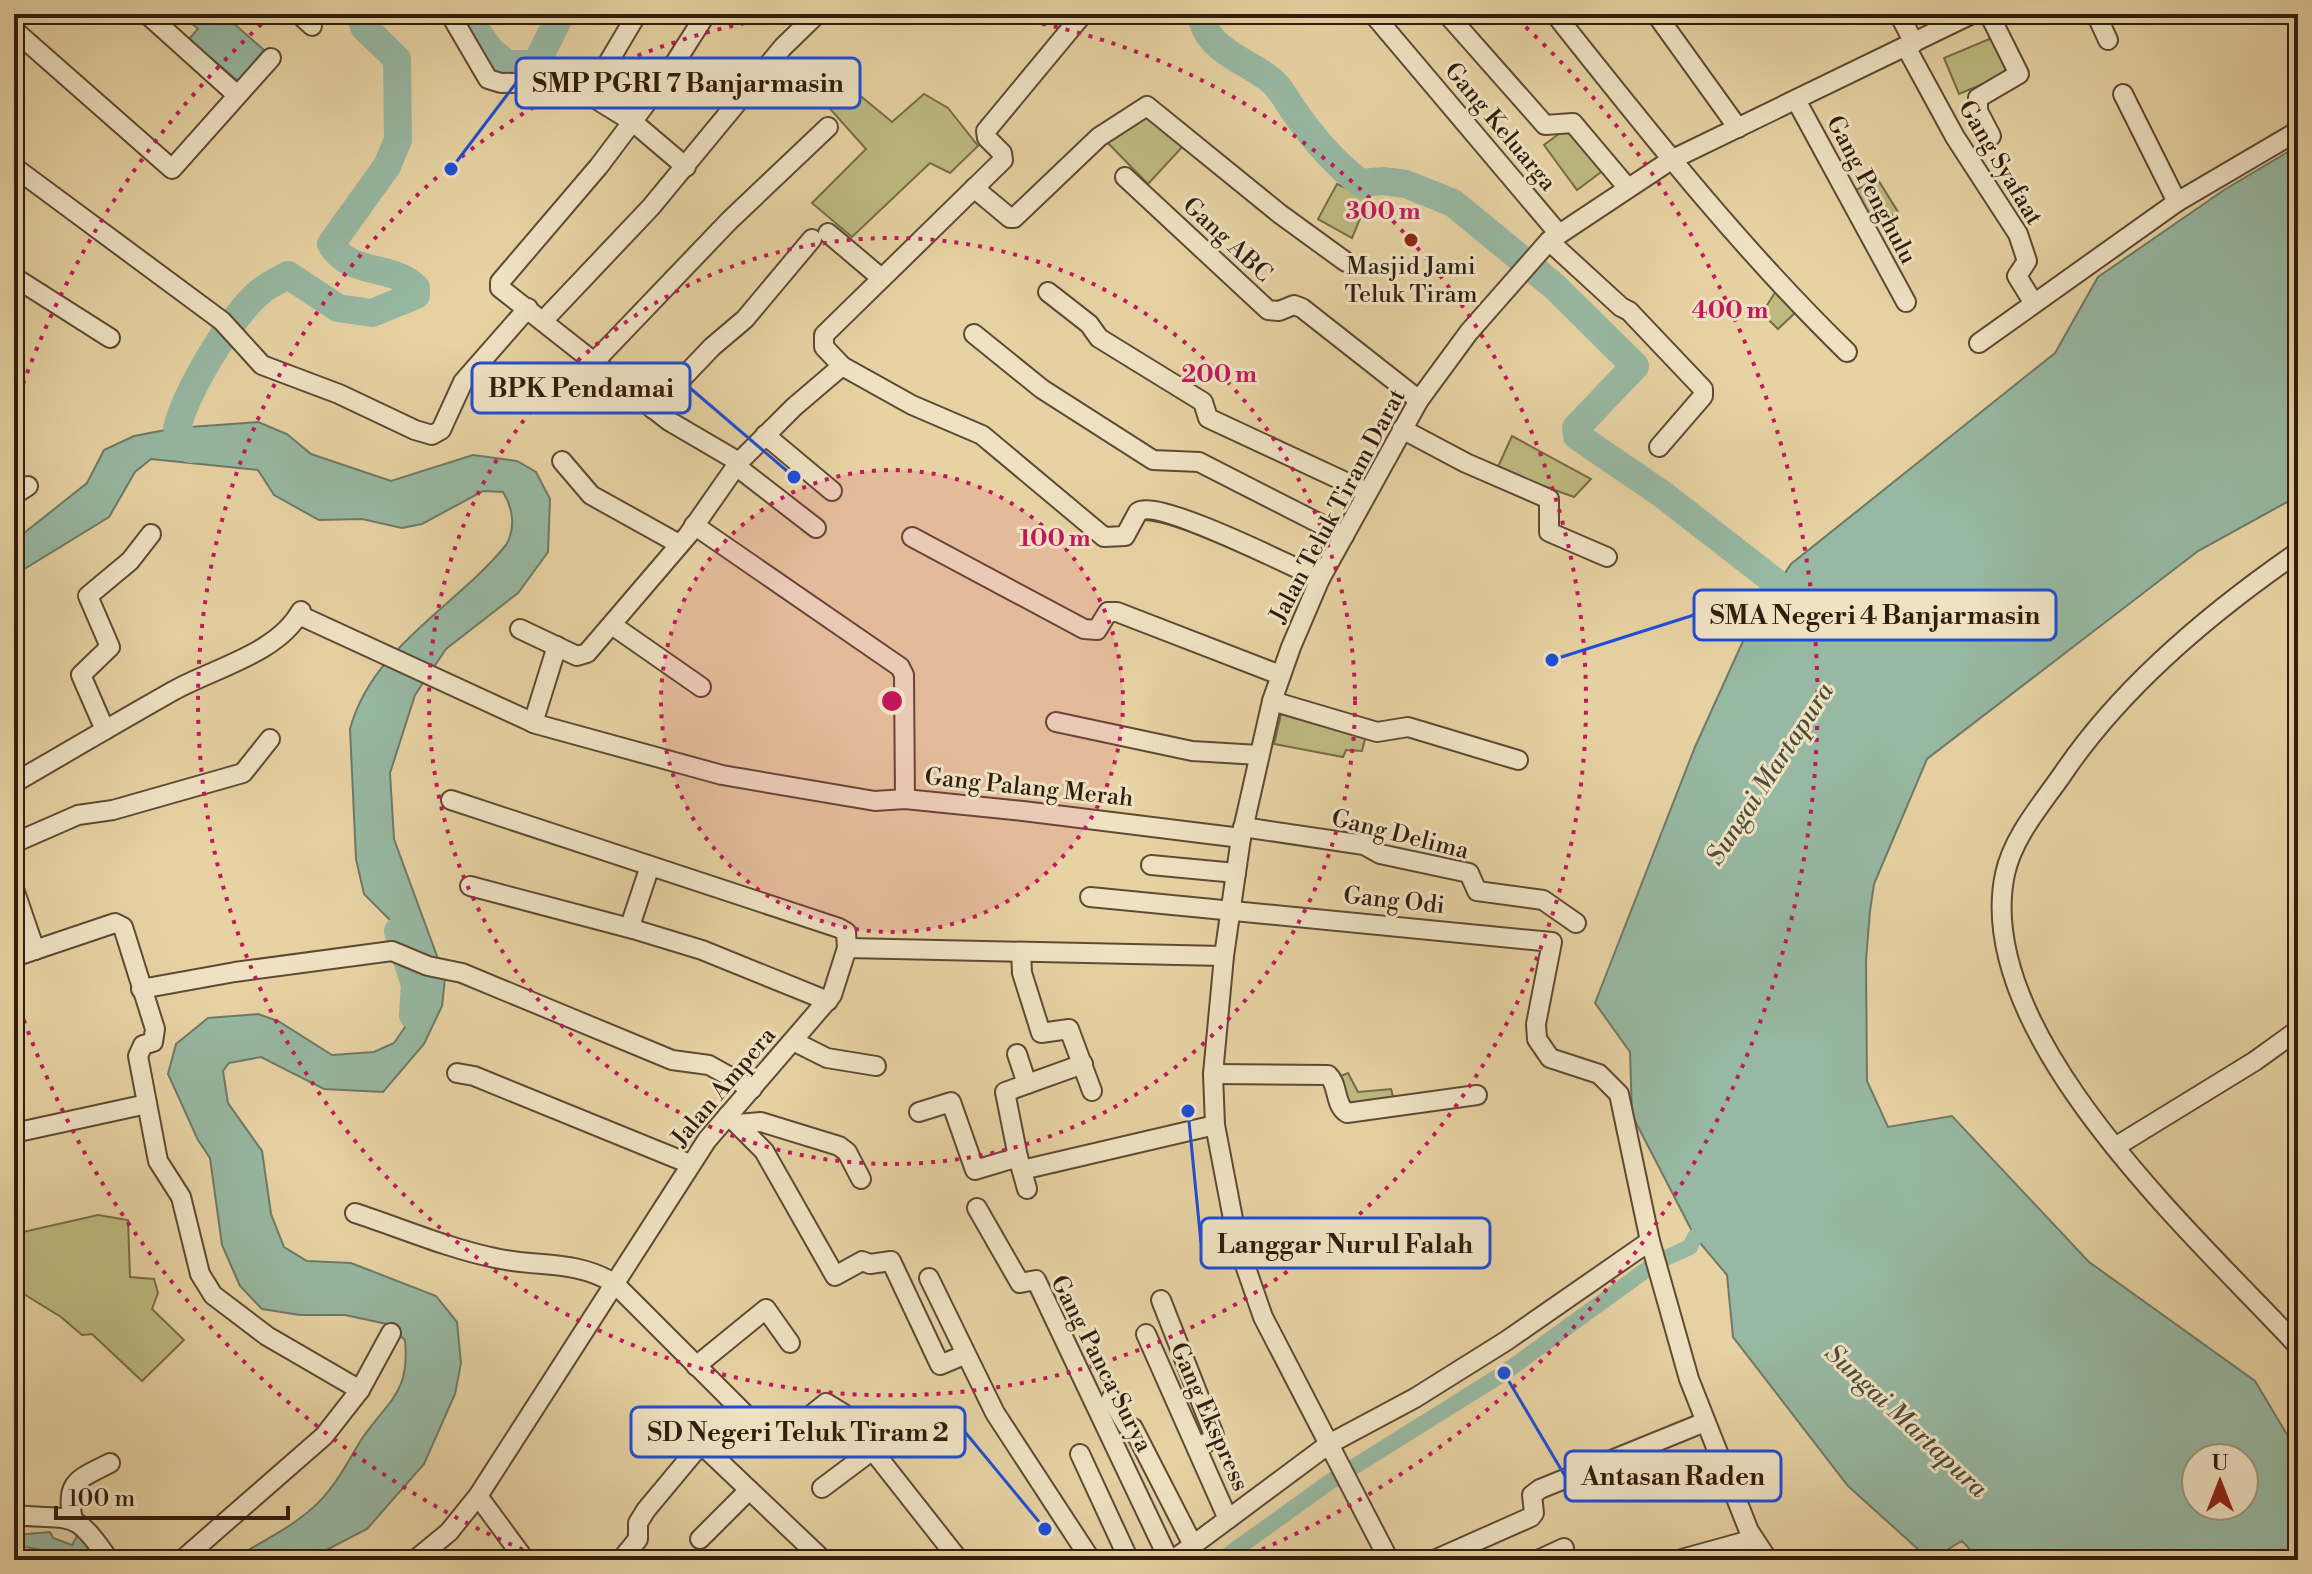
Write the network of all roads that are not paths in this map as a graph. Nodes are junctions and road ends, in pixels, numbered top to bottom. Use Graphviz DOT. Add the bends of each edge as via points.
graph roads {
  1 [pos="147,14"];
  2 [pos="450,14"];
  3 [pos="637,14"];
  4 [pos="706,14"];
  5 [pos="817,14"];
  6 [pos="1083,14"];
  7 [pos="1373,14"];
  8 [pos="1447,14"];
  9 [pos="1555,14"];
  10 [pos="1656,14"];
  11 [pos="1899,14"];
  12 [pos="1972,14"];
  13 [pos="1989,14"];
  14 [pos="2096,14"];
  15 [pos="2295,14"];
  16 [pos="2298,20"];
  17 [pos="14,30"];
  18 [pos="2108,40"];
  19 [pos="1910,45"];
  20 [pos="271,58"];
  21 [pos="2123,94"];
  22 [pos="237,95"];
  23 [pos="589,95"];
  24 [pos="1796,100"];
  25 [pos="633,122"];
  26 [pos="828,127"];
  27 [pos="1738,128"];
  28 [pos="2298,131"];
  29 [pos="1991,136"];
  30 [pos="1671,160"];
  31 [pos="14,167"];
  32 [pos="686,167"];
  33 [pos="1125,177"];
  34 [pos="1627,187"];
  35 [pos="974,188"];
  36 [pos="2177,202"];
  37 [pos="1554,238"];
  38 [pos="1346,262"];
  39 [pos="14,277"];
  40 [pos="880,277"];
  41 [pos="1048,292"];
  42 [pos="1906,302"];
  43 [pos="2033,302"];
  44 [pos="528,308"];
  45 [pos="543,321"];
  46 [pos="974,334"];
  47 [pos="110,338"];
  48 [pos="1979,343"];
  49 [pos="1847,352"];
  50 [pos="596,360"];
  51 [pos="842,366"];
  52 [pos="1419,400"];
  53 [pos="653,409"];
  54 [pos="1402,429"];
  55 [pos="765,435"];
  56 [pos="1659,447"];
  57 [pos="562,461"];
  58 [pos="738,464"];
  59 [pos="832,491"];
  60 [pos="1367,492"];
  61 [pos="694,525"];
  62 [pos="816,528"];
  63 [pos="151,534"];
  64 [pos="1344,536"];
  65 [pos="912,537"];
  66 [pos="679,544"];
  67 [pos="2298,552"];
  68 [pos="1607,557"];
  69 [pos="1320,579"];
  70 [pos="612,625"];
  71 [pos="520,629"];
  72 [pos="557,646"];
  73 [pos="1280,675"];
  74 [pos="701,687"];
  75 [pos="1272,701"];
  76 [pos="1056,722"];
  77 [pos="533,723"];
  78 [pos="105,730"];
  79 [pos="270,739"];
  80 [pos="1259,755"];
  81 [pos="1518,760"];
  82 [pos="14,783"];
  83 [pos="905,799"];
  84 [pos="451,800"];
  85 [pos="1242,832"];
  86 [pos="14,843"];
  87 [pos="1151,865"];
  88 [pos="650,866"];
  89 [pos="1236,873"];
  90 [pos="470,886"];
  91 [pos="14,889"];
  92 [pos="1090,897"];
  93 [pos="1230,908"];
  94 [pos="1576,923"];
  95 [pos="633,929"];
  96 [pos="847,948"];
  97 [pos="35,950"];
  98 [pos="1021,952"];
  99 [pos="1224,956"];
  100 [pos="14,957"];
  101 [pos="141,989"];
  102 [pos="828,1001"];
  103 [pos="2298,1030"];
  104 [pos="793,1041"];
  105 [pos="1027,1042"];
  106 [pos="1083,1064"];
  107 [pos="876,1066"];
  108 [pos="457,1073"];
  109 [pos="1213,1074"];
  110 [pos="1027,1084"];
  111 [pos="752,1089"];
  112 [pos="1092,1091"];
  113 [pos="1477,1095"];
  114 [pos="970,1098"];
  115 [pos="952,1103"];
  116 [pos="147,1104"];
  117 [pos="919,1112"];
  118 [pos="733,1119"];
  119 [pos="1215,1125"];
  120 [pos="14,1133"];
  121 [pos="2115,1147"];
  122 [pos="1020,1163"];
  123 [pos="690,1164"];
  124 [pos="861,1179"];
  125 [pos="1027,1189"];
  126 [pos="977,1208"];
  127 [pos="355,1213"];
  128 [pos="1651,1246"];
  129 [pos="929,1278"];
  130 [pos="614,1283"];
  131 [pos="1161,1300"];
  132 [pos="391,1333"];
  133 [pos="1146,1334"];
  134 [pos="790,1343"];
  135 [pos="2298,1346"];
  136 [pos="964,1355"];
  137 [pos="696,1366"];
  138 [pos="360,1390"];
  139 [pos="1111,1399"];
  140 [pos="747,1416"];
  141 [pos="1705,1422"];
  142 [pos="795,1428"];
  143 [pos="1329,1444"];
  144 [pos="1197,1448"];
  145 [pos="874,1449"];
  146 [pos="1080,1454"];
  147 [pos="110,1463"];
  148 [pos="822,1488"];
  149 [pos="749,1490"];
  150 [pos="478,1496"];
  151 [pos="14,1515"];
  152 [pos="1228,1519"];
  153 [pos="73,1520"];
  154 [pos="700,1539"];
  155 [pos="1754,1539"];
  156 [pos="1564,1548"];
  157 [pos="1182,1556"];
  158 [pos="109,1560"];
  159 [pos="182,1560"];
  160 [pos="415,1560"];
  161 [pos="525,1560"];
  162 [pos="621,1560"];
  163 [pos="823,1560"];
  164 [pos="959,1560"];
  165 [pos="1091,1560"];
  166 [pos="1129,1560"];
  167 [pos="1389,1560"];
  168 [pos="1434,1560"];
  169 [pos="1538,1560"];
  170 [pos="1678,1560"];
  171 [pos="1768,1560"];
  1 -- 22 [label="street"];
  2 -- 23 [label="street" via="488,79 568,82"];
  3 -- 23 [label="street"];
  4 -- 25 [label="street"];
  5 -- 32 [label="street" via="783,47"];
  6 -- 35 [label="street" via="986,131 1003,160"];
  7 -- 37 [label="street, Gang Keluarga"];
  8 -- 34 [label="street" via="1545,125 1573,123"];
  9 -- 30 [label="street"];
  10 -- 27 [label="street"];
  11 -- 19 [label="street"];
  12 -- 19 [label="street, Jalan Teluk Tiram Darat"];
  13 -- 29 [label="street" via="2019,74 1978,98 1978,111"];
  14 -- 18 [label="street"];
  15 -- 16 [label="street"];
  17 -- 22 [label="street" via="172,169"];
  19 -- 24 [label="street, Jalan Teluk Tiram Darat"];
  19 -- 43 [label="street, Gang Syafaat" via="1955,137 2018,234 2027,261 2017,276"];
  20 -- 22 [label="street"];
  21 -- 36 [label="street"];
  23 -- 25 [label="street"];
  24 -- 27 [label="street, Jalan Teluk Tiram Darat"];
  24 -- 42 [label="street, Gang Penghulu"];
  25 -- 32 [label="street"];
  25 -- 44 [label="street" via="500,282 502,292"];
  26 -- 50 [label="street"];
  27 -- 30 [label="street, Jalan Teluk Tiram Darat"];
  28 -- 36 [label="street"];
  30 -- 34 [label="street, Jalan Teluk Tiram Darat"];
  30 -- 49 [label="street" via="1776,283"];
  31 -- 44 [label="street" via="222,321 262,365 432,435 441,430 463,382"];
  32 -- 45 [label="street"];
  33 -- 52 [label="street, Gang ABC" via="1268,310 1302,308"];
  34 -- 37 [label="street, Jalan Teluk Tiram Darat"];
  35 -- 38 [label="street" via="1015,217 1099,137 1147,106"];
  35 -- 40 [label="street"];
  36 -- 43 [label="street"];
  37 -- 52 [label="street, Jalan Teluk Tiram Darat" via="1469,332"];
  37 -- 56 [label="street, Gang Keluarga" via="1703,389 1703,396"];
  39 -- 47 [label="street"];
  40 -- 51 [label="street" via="824,335 824,347"];
  40 -- 53 [label="street" via="820,236"];
  41 -- 60 [label="street" via="1099,338 1203,402 1208,418"];
  43 -- 48 [label="street"];
  44 -- 45 [label="street"];
  45 -- 50 [label="street"];
  46 -- 64 [label="street" via="1042,389 1153,460 1199,462"];
  50 -- 53 [label="street"];
  51 -- 55 [label="street"];
  51 -- 69 [label="street" via="912,405 982,435 1104,537 1125,536 1138,512 1151,508"];
  52 -- 54 [label="street, Jalan Teluk Tiram Darat"];
  53 -- 58 [label="street"];
  54 -- 60 [label="street, Jalan Teluk Tiram Darat"];
  54 -- 68 [label="street" via="1549,499 1549,532"];
  55 -- 58 [label="street"];
  55 -- 59 [label="street"];
  57 -- 66 [label="street" via="591,495"];
  58 -- 61 [label="street"];
  58 -- 62 [label="street"];
  60 -- 64 [label="street, Jalan Teluk Tiram Darat"];
  61 -- 66 [label="street"];
  61 -- 83 [label="street, Gang Palang Merah" via="900,667"];
  63 -- 78 [label="street" via="130,561 88,596 110,647 81,675"];
  64 -- 69 [label="street, Jalan Teluk Tiram Darat"];
  65 -- 73 [label="street" via="1084,629 1097,630 1108,612 1117,612"];
  66 -- 70 [label="street"];
  67 -- 121 [label="street" via="2190,637 2105,719 2030,820 2005,873 2002,915 2020,996 2055,1066"];
  69 -- 73 [label="street, Jalan Teluk Tiram Darat"];
  70 -- 72 [label="street" via="582,657"];
  70 -- 74 [label="street"];
  71 -- 72 [label="street"];
  72 -- 77 [label="street"];
  73 -- 75 [label="street, Jalan Teluk Tiram Darat"];
  75 -- 80 [label="street, Jalan Teluk Tiram Darat"];
  75 -- 81 [label="street" via="1377,732 1408,727"];
  76 -- 80 [label="street" via="1192,751"];
  77 -- 78 [label="street" via="300,613 286,631 251,654"];
  77 -- 83 [label="street" via="722,775 875,801"];
  78 -- 82 [label="street"];
  79 -- 86 [label="street" via="243,773 78,815"];
  80 -- 85 [label="street, Jalan Teluk Tiram Darat"];
  83 -- 85 [label="street, Gang Palang Merah"];
  84 -- 88 [label="street"];
  85 -- 89 [label="street, Jalan Teluk Tiram Darat"];
  85 -- 94 [label="street, Gang Delima" via="1364,845 1380,854 1469,873 1475,890 1543,900"];
  87 -- 89 [label="street"];
  88 -- 95 [label="street"];
  88 -- 96 [label="street" via="839,928 846,932"];
  89 -- 93 [label="street, Jalan Teluk Tiram Darat"];
  90 -- 95 [label="street"];
  91 -- 97 [label="street"];
  92 -- 93 [label="street, Gang Odi"];
  93 -- 99 [label="street, Jalan Teluk Tiram Darat"];
  93 -- 128 [label="street, Gang Odi" via="1552,942 1537,1039 1550,1058 1599,1074 1619,1094"];
  95 -- 102 [label="street" via="702,950"];
  96 -- 98 [label="street"];
  96 -- 102 [label="street, Jalan Ampera"];
  97 -- 100 [label="street"];
  97 -- 101 [label="street" via="120,924"];
  98 -- 99 [label="street"];
  98 -- 105 [label="street"];
  99 -- 109 [label="street, Jalan Teluk Tiram Darat"];
  101 -- 111 [label="street" via="392,951 462,973 672,1060 709,1065"];
  101 -- 116 [label="street" via="155,1037 138,1056"];
  102 -- 104 [label="street, Jalan Ampera"];
  103 -- 121 [label="street"];
  104 -- 107 [label="street" via="827,1058"];
  104 -- 111 [label="street, Jalan Ampera"];
  105 -- 106 [label="street" via="1067,1027"];
  105 -- 110 [label="street"];
  106 -- 110 [label="street"];
  106 -- 112 [label="street"];
  108 -- 123 [label="street"];
  109 -- 113 [label="street" via="1328,1075 1347,1113"];
  109 -- 119 [label="street, Jalan Teluk Tiram Darat"];
  110 -- 122 [label="street" via="1005,1092"];
  111 -- 118 [label="street, Jalan Ampera"];
  114 -- 115 [label="street"];
  115 -- 117 [label="street"];
  115 -- 122 [label="street" via="975,1170"];
  116 -- 120 [label="street"];
  116 -- 138 [label="street" via="158,1161 181,1197 200,1274 213,1295 267,1336"];
  118 -- 123 [label="street, Jalan Ampera"];
  118 -- 124 [label="street" via="761,1122 839,1146"];
  118 -- 136 [label="street" via="764,1151 835,1276 862,1261 891,1261 940,1365"];
  119 -- 122 [label="street"];
  119 -- 143 [label="street, Jalan Teluk Tiram Darat" via="1238,1245 1263,1317"];
  121 -- 135 [label="street"];
  122 -- 125 [label="street"];
  123 -- 130 [label="street, Jalan Ampera"];
  126 -- 157 [label="street, Gang Panca Surya" via="1020,1283 1036,1280"];
  127 -- 130 [label="street" via="496,1259 576,1265"];
  128 -- 141 [label="street"];
  128 -- 143 [label="street" via="1415,1398"];
  129 -- 136 [label="street"];
  130 -- 137 [label="street"];
  130 -- 150 [label="street, Jalan Ampera"];
  131 -- 144 [label="street" via="1214,1435"];
  132 -- 138 [label="street"];
  133 -- 144 [label="street, Gang Ekspress"];
  134 -- 137 [label="street" via="766,1309"];
  136 -- 165 [label="street" via="1009,1438"];
  137 -- 140 [label="street"];
  138 -- 159 [label="street" via="324,1436"];
  139 -- 157 [label="street" via="1133,1428"];
  141 -- 155 [label="street"];
  141 -- 168 [label="street" via="1540,1489 1532,1495 1531,1517"];
  142 -- 145 [label="street" via="829,1403"];
  143 -- 152 [label="street"];
  143 -- 167 [label="street, Jalan Teluk Tiram Darat"];
  144 -- 152 [label="street, Gang Ekspress"];
  145 -- 148 [label="street"];
  145 -- 164 [label="street"];
  146 -- 166 [label="street"];
  147 -- 153 [label="street" via="72,1487 68,1497"];
  149 -- 154 [label="street"];
  149 -- 162 [label="street" via="701,1444 646,1510 638,1523 638,1539"];
  149 -- 163 [label="street"];
  150 -- 160 [label="street, Jalan Ampera" via="449,1532"];
  150 -- 161 [label="street"];
  151 -- 153 [label="street"];
  152 -- 157 [label="street"];
  153 -- 158 [label="street" via="87,1527"];
  155 -- 170 [label="street"];
  155 -- 171 [label="street"];
  156 -- 169 [label="street"];
}
